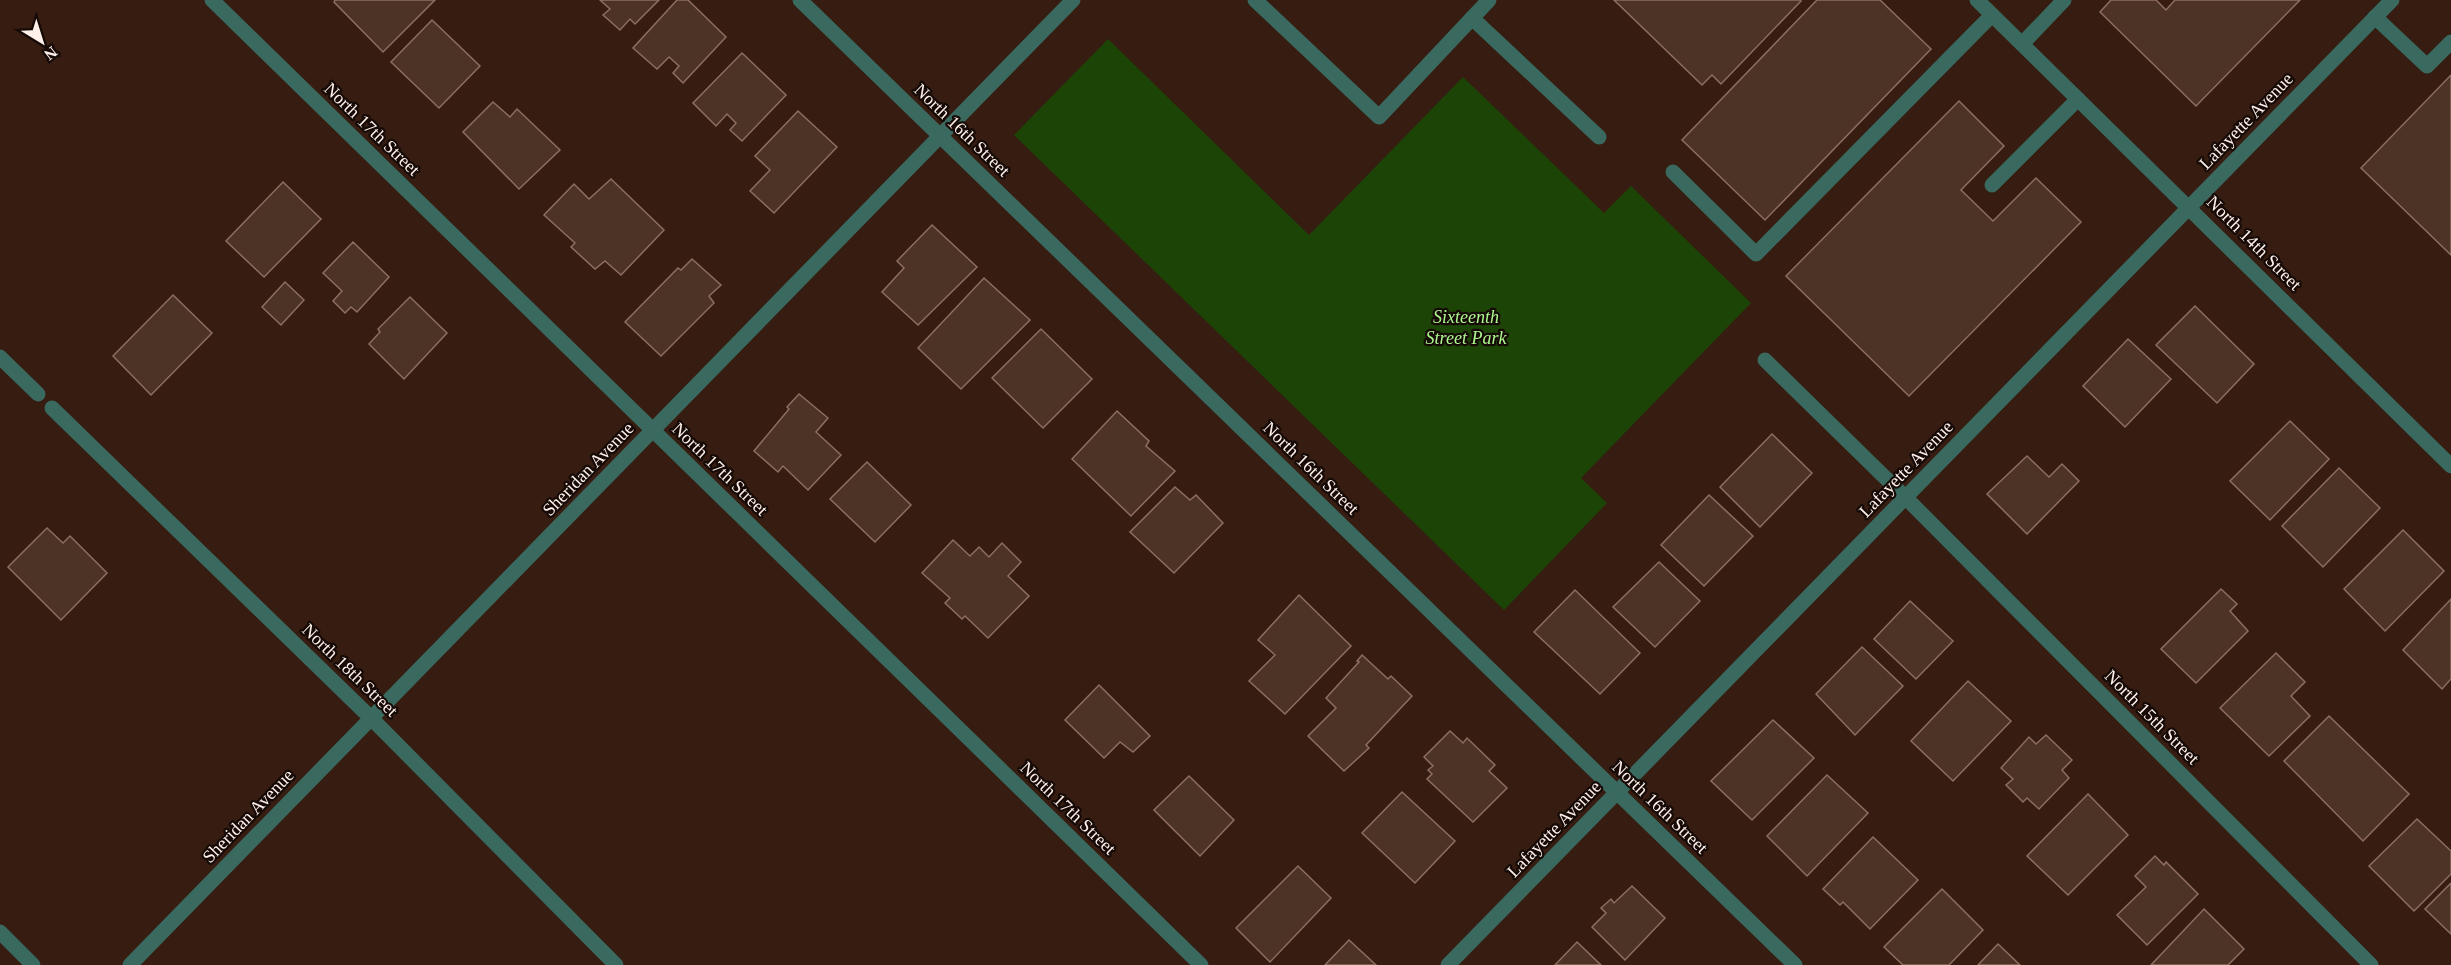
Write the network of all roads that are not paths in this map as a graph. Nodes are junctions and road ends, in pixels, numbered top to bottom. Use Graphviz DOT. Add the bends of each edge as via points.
graph roads {
  1 [pos="212,0"];
  2 [pos="800,0"];
  3 [pos="1073,0"];
  4 [pos="1255,0"];
  5 [pos="1490,0"];
  6 [pos="1977,0"];
  7 [pos="2064,0"];
  8 [pos="2392,0"];
  9 [pos="1992,15"];
  10 [pos="2375,17"];
  11 [pos="1473,18"];
  12 [pos="2451,42"];
  13 [pos="2022,44"];
  14 [pos="2078,99"];
  15 [pos="940,136"];
  16 [pos="1599,137"];
  17 [pos="1673,172"];
  18 [pos="1992,185"];
  19 [pos="2189,207"];
  20 [pos="0,357"];
  21 [pos="1765,360"];
  22 [pos="38,394"];
  23 [pos="52,408"];
  24 [pos="653,430"];
  25 [pos="2451,466"];
  26 [pos="1905,497"];
  27 [pos="371,718"];
  28 [pos="1617,792"];
  29 [pos="0,932"];
  30 [pos="33,965"];
  31 [pos="130,965"];
  32 [pos="616,965"];
  33 [pos="1201,965"];
  34 [pos="1448,965"];
  35 [pos="1795,965"];
  36 [pos="2371,965"];
  1 -- 24 [label="street, North 17th Street"];
  2 -- 15 [label="street, North 16th Street"];
  3 -- 15 [label="street, Sheridan Avenue"];
  4 -- 11 [label="street" via="1379,117"];
  5 -- 11 [label="street"];
  6 -- 9 [label="street, North 14th Street"];
  7 -- 13 [label="street"];
  8 -- 10 [label="street, Lafayette Avenue"];
  9 -- 13 [label="street, North 14th Street"];
  9 -- 17 [label="street" via="1756,254"];
  10 -- 12 [label="street" via="2427,66"];
  10 -- 19 [label="street, Lafayette Avenue"];
  11 -- 16 [label="street"];
  13 -- 14 [label="street, North 14th Street"];
  14 -- 18 [label="street"];
  14 -- 19 [label="street, North 14th Street"];
  15 -- 24 [label="street, Sheridan Avenue"];
  15 -- 28 [label="street, North 16th Street"];
  19 -- 25 [label="street, North 14th Street"];
  19 -- 26 [label="street, Lafayette Avenue"];
  20 -- 22 [label="street"];
  21 -- 26 [label="street, North 15th Street"];
  23 -- 27 [label="street, North 18th Street"];
  24 -- 27 [label="street, Sheridan Avenue"];
  24 -- 33 [label="street, North 17th Street"];
  26 -- 28 [label="street, Lafayette Avenue"];
  26 -- 36 [label="street, North 15th Street"];
  27 -- 31 [label="street, Sheridan Avenue"];
  27 -- 32 [label="street, North 18th Street"];
  28 -- 34 [label="street, Lafayette Avenue"];
  28 -- 35 [label="street, North 16th Street"];
  29 -- 30 [label="street"];
}
